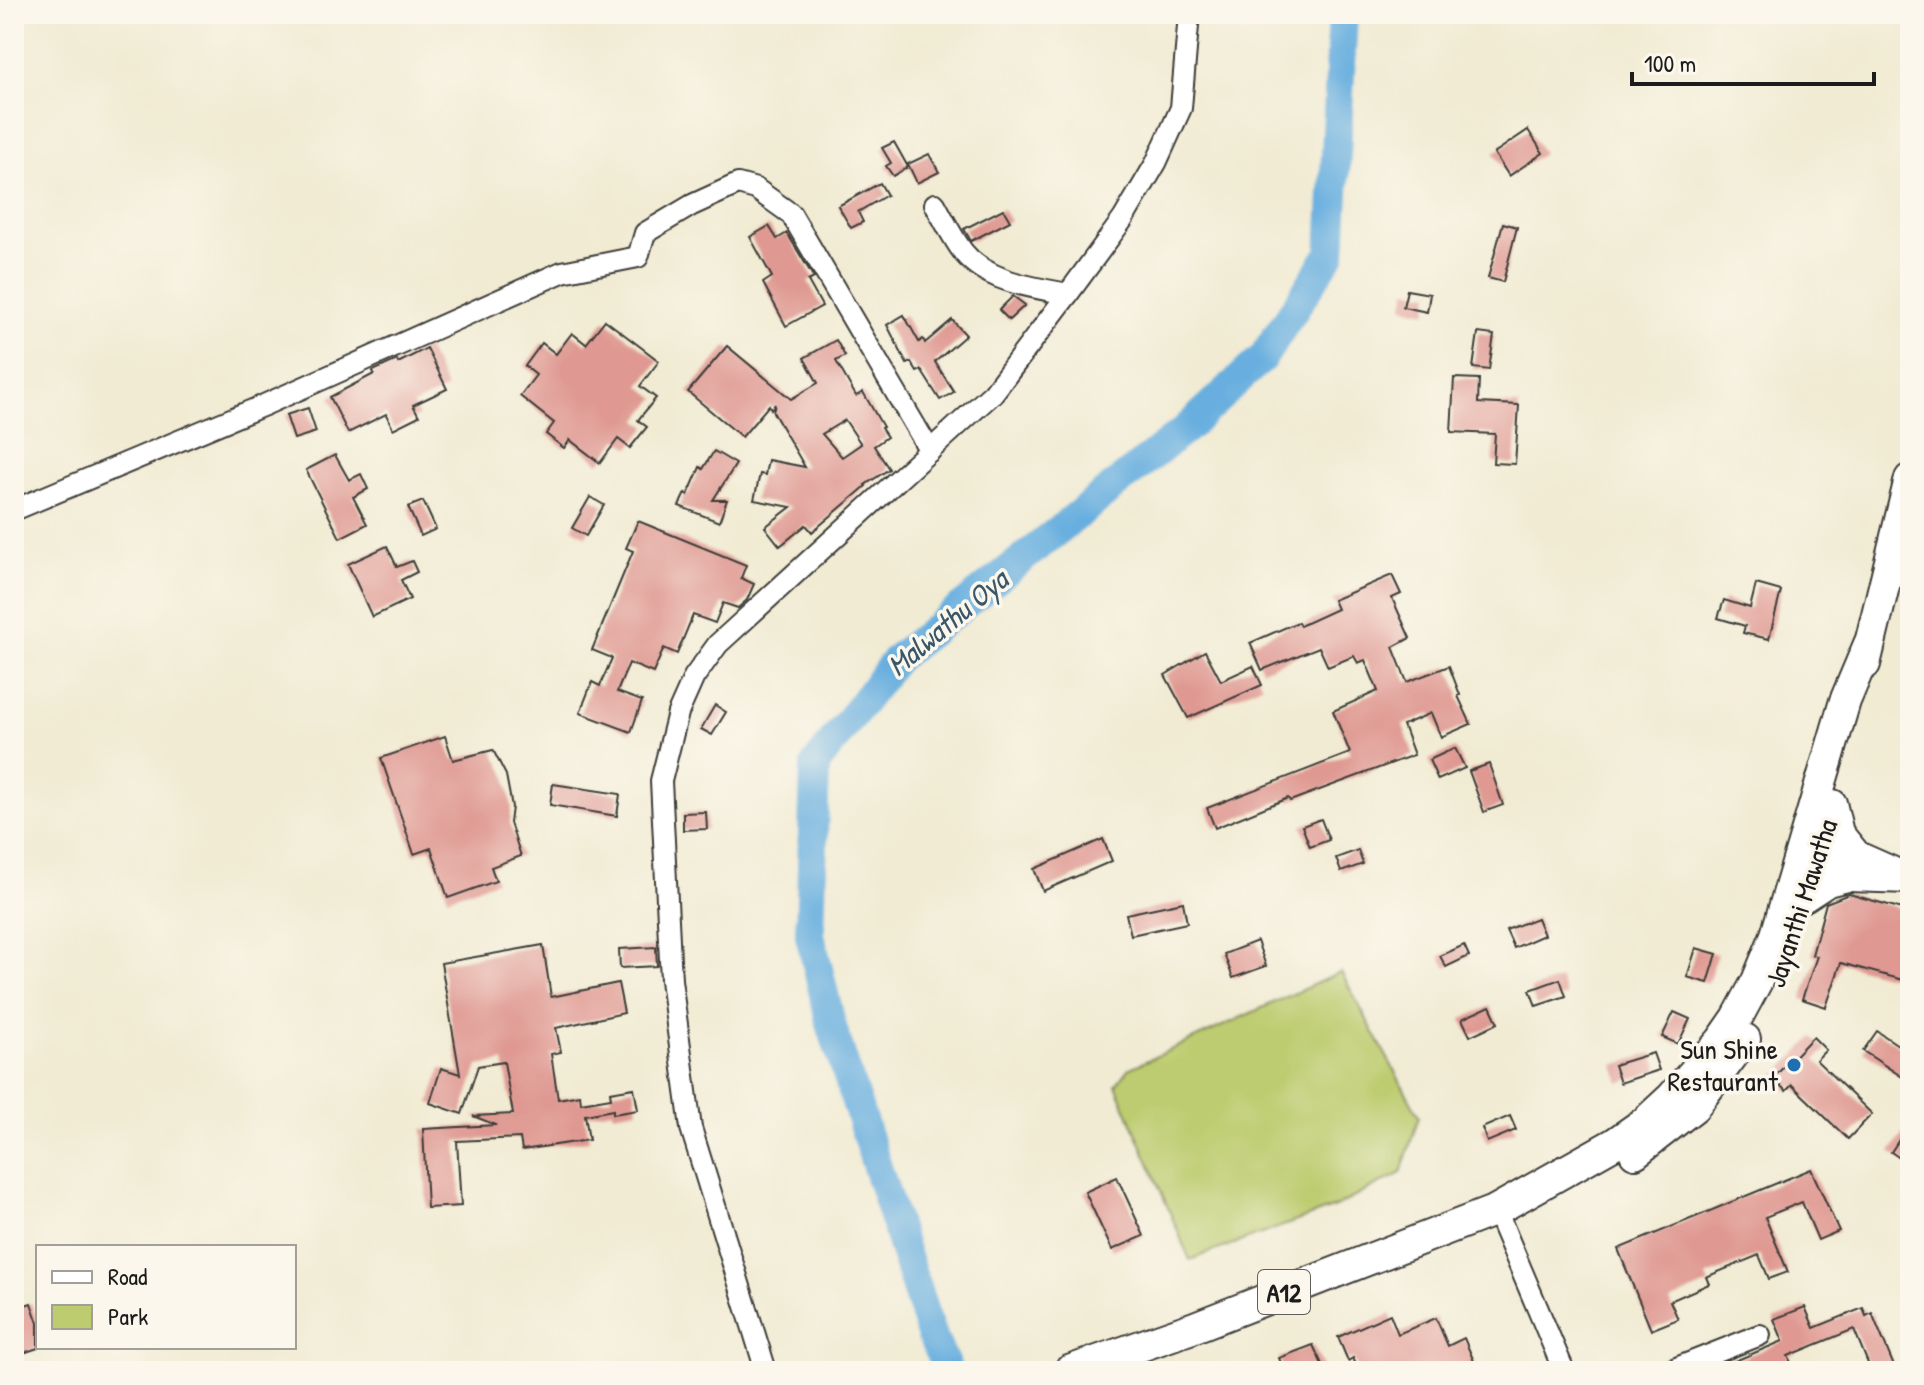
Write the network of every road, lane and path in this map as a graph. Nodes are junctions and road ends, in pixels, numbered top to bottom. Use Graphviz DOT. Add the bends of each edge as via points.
graph roads {
  1 [pos="1189,14"];
  2 [pos="935,204"];
  3 [pos="1068,294"];
  4 [pos="930,451"];
  5 [pos="1909,486"];
  6 [pos="14,510"];
  7 [pos="1869,644"];
  8 [pos="1833,803"];
  9 [pos="1810,849"];
  10 [pos="1852,866"];
  11 [pos="1910,879"];
  12 [pos="1805,898"];
  13 [pos="1496,1210"];
  14 [pos="1760,1335"];
  15 [pos="1701,1365"];
  16 [pos="1080,1369"];
  17 [pos="766,1371"];
  18 [pos="1564,1371"];
  19 [pos="1669,1371"];
  1 -- 3 [label="street" via="1181,108 1123,219"];
  2 -- 3 [label="street" via="964,252 981,269 1023,286"];
  3 -- 4 [label="street" via="993,393"];
  4 -- 6 [label="street" via="791,214 756,189 738,184 645,233 638,257 562,272"];
  4 -- 17 [label="street" via="718,644 694,677 678,713 661,781 671,980 691,1128"];
  5 -- 7 [label="highway, Jayanthi Mawatha / A12"];
  7 -- 8 [label="highway, Jayanthi Mawatha / A12"];
  7 -- 9 [label="highway, Jayanthi Mawatha / A12" via="1845,701"];
  8 -- 9 [label="highway, Jayanthi Mawatha / A12"];
  8 -- 10 [label="main road"];
  9 -- 10 [label="main road"];
  9 -- 12 [label="highway, Jayanthi Mawatha / A12"];
  9 -- 13 [label="highway, Jayanthi Mawatha / A12" via="1757,981 1737,1018 1695,1072 1645,1122 1615,1143"];
  10 -- 11 [label="main road"];
  10 -- 12 [label="main road"];
  12 -- 13 [label="highway, Jayanthi Mawatha / A12" via="1772,993 1735,1055 1694,1107 1650,1144 1586,1182 1546,1201"];
  13 -- 16 [label="highway, Jayanthi Mawatha / A12"];
  13 -- 18 [label="street"];
  14 -- 15 [label="street"];
  15 -- 19 [label="street"];
}
